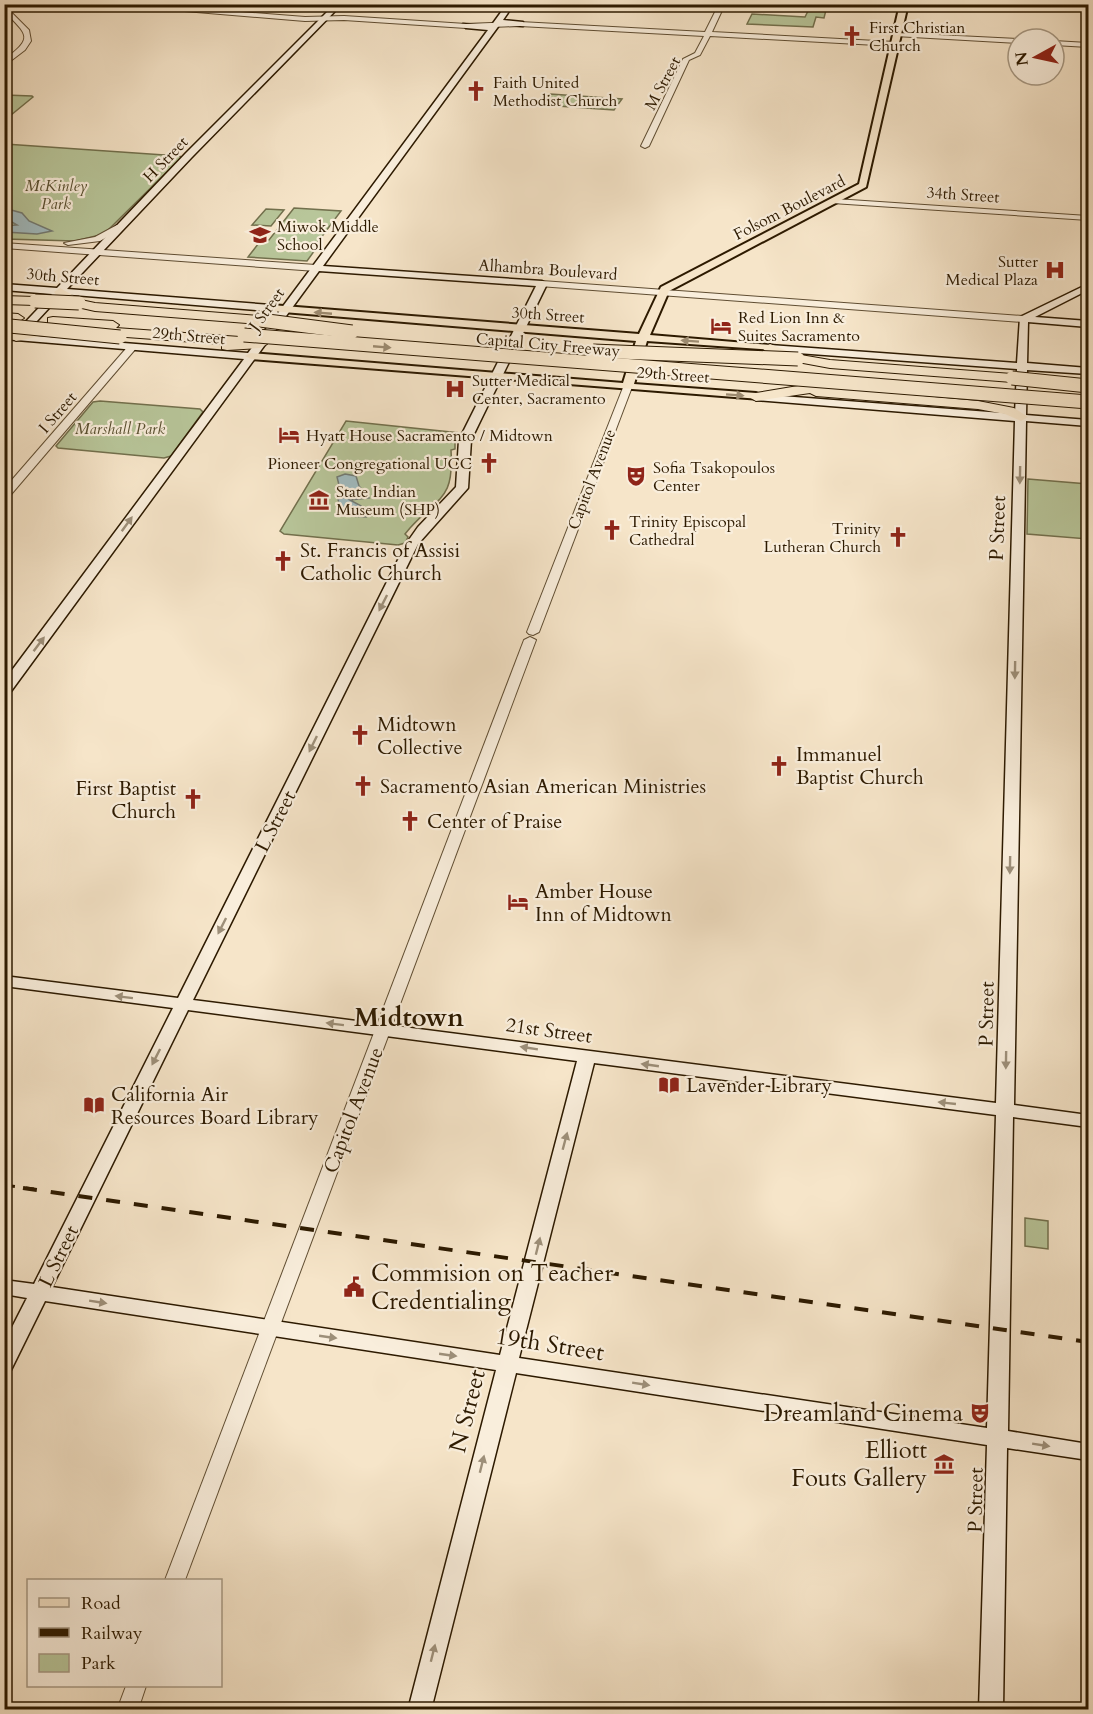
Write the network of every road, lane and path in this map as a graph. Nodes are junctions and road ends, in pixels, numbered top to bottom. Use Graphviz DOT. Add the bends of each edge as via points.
graph roads {
  1 [pos="104,4"];
  2 [pos="339,4"];
  3 [pos="511,4"];
  4 [pos="722,4"];
  5 [pos="903,4"];
  6 [pos="4,7"];
  7 [pos="325,18"];
  8 [pos="520,24"];
  9 [pos="496,25"];
  10 [pos="466,26"];
  11 [pos="710,34"];
  12 [pos="896,40"];
  13 [pos="1006,41"];
  14 [pos="1066,44"];
  15 [pos="1089,45"];
  16 [pos="4,64"];
  17 [pos="645,146"];
  18 [pos="846,195"];
  19 [pos="834,201"];
  20 [pos="858,202"];
  21 [pos="1089,218"];
  22 [pos="120,227"];
  23 [pos="4,243"];
  24 [pos="98,252"];
  25 [pos="316,268"];
  26 [pos="542,284"];
  27 [pos="4,287"];
  28 [pos="1089,287"];
  29 [pos="60,292"];
  30 [pos="661,293"];
  31 [pos="4,300"];
  32 [pos="4,307"];
  33 [pos="271,308"];
  34 [pos="285,310"];
  35 [pos="1023,319"];
  36 [pos="15,321"];
  37 [pos="277,322"];
  38 [pos="1089,324"];
  39 [pos="520,328"];
  40 [pos="245,334"];
  41 [pos="644,338"];
  42 [pos="133,346"];
  43 [pos="770,348"];
  44 [pos="257,353"];
  45 [pos="593,358"];
  46 [pos="1089,372"];
  47 [pos="1018,373"];
  48 [pos="497,375"];
  49 [pos="627,387"];
  50 [pos="1089,388"];
  51 [pos="756,397"];
  52 [pos="1089,403"];
  53 [pos="1021,417"];
  54 [pos="1089,423"];
  55 [pos="4,496"];
  56 [pos="4,691"];
  57 [pos="4,981"];
  58 [pos="183,1005"];
  59 [pos="383,1030"];
  60 [pos="587,1056"];
  61 [pos="1005,1110"];
  62 [pos="1089,1121"];
  63 [pos="4,1287"];
  64 [pos="40,1293"];
  65 [pos="270,1328"];
  66 [pos="508,1363"];
  67 [pos="4,1364"];
  68 [pos="998,1438"];
  69 [pos="1089,1452"];
  70 [pos="176,1579"];
  71 [pos="136,1687"];
  72 [pos="127,1710"];
  73 [pos="419,1710"];
  74 [pos="991,1710"];
  1 -- 7 [label="street"];
  2 -- 7 [label="main road, H Street"];
  3 -- 9 [label="main road, J Street"];
  4 -- 11 [label="street, M Street"];
  5 -- 12 [label="main road, Folsom Boulevard"];
  6 -- 16 [label="street" via="27,31 28,41"];
  7 -- 10 [label="street"];
  7 -- 22 [label="main road, H Street"];
  8 -- 9 [label="main road"];
  8 -- 11 [label="street"];
  9 -- 10 [label="main road"];
  9 -- 25 [label="main road, J Street"];
  11 -- 12 [label="street"];
  11 -- 17 [label="street, M Street" via="698,54 686,59"];
  12 -- 13 [label="street"];
  12 -- 18 [label="main road, Folsom Boulevard" via="864,183"];
  14 -- 15 [label="street"];
  18 -- 19 [label="main road, Folsom Boulevard"];
  18 -- 20 [label="street"];
  19 -- 20 [label="street, 34th Street"];
  19 -- 30 [label="main road, Folsom Boulevard"];
  20 -- 21 [label="street, 34th Street"];
  22 -- 23 [label="street" via="80,242"];
  22 -- 24 [label="main road, H Street"];
  23 -- 24 [label="street, Alhambra Boulevard"];
  24 -- 25 [label="street, Alhambra Boulevard"];
  24 -- 29 [label="main road, H Street"];
  25 -- 26 [label="main road, Alhambra Boulevard"];
  25 -- 34 [label="main road, J Street"];
  26 -- 30 [label="street, Alhambra Boulevard"];
  26 -- 39 [label="main road, L Street"];
  27 -- 29 [label="main road, 30th Street"];
  28 -- 35 [label="main road"];
  29 -- 33 [label="main road, 30th Street"];
  29 -- 36 [label="main road, H Street"];
  29 -- 40 [label="highway" via="77,303"];
  30 -- 35 [label="street, Alhambra Boulevard"];
  30 -- 41 [label="main road, Capitol Avenue"];
  31 -- 36 [label="highway"];
  32 -- 36 [label="highway, Capital City Freeway"];
  33 -- 34 [label="main road, 30th Street"];
  33 -- 36 [label="highway, bridge" via="212,310 121,305"];
  33 -- 37 [label="main road"];
  34 -- 37 [label="main road, J Street"];
  39 -- 34 [label="main road, 30th Street, one-way"];
  35 -- 38 [label="main road, Alhambra Boulevard"];
  35 -- 47 [label="main road, P Street"];
  36 -- 40 [label="highway" via="73,329"];
  36 -- 40 [label="highway, Capital City Freeway" via="58,316"];
  36 -- 40 [label="highway, bridge" via="120,338"];
  36 -- 42 [label="main road, 29th Street"];
  37 -- 44 [label="main road, J Street"];
  39 -- 41 [label="main road, 30th Street"];
  39 -- 48 [label="main road, L Street"];
  40 -- 44 [label="highway"];
  40 -- 45 [label="highway, Capital City Freeway, one-way, bridge"];
  40 -- 45 [label="highway, Capital City Freeway, bridge" via="352,332"];
  43 -- 41 [label="main road, 30th Street, one-way"];
  41 -- 49 [label="main road, Capitol Avenue"];
  42 -- 44 [label="main road, 29th Street"];
  42 -- 55 [label="street, I Street"];
  43 -- 47 [label="highway" via="805,361 830,364"];
  44 -- 48 [label="main road, 29th Street"];
  56 -- 44 [label="main road, J Street, one-way"];
  45 -- 47 [label="highway, bridge" via="833,360"];
  45 -- 50 [label="highway, Capital City Freeway, bridge"];
  45 -- 52 [label="highway, Capital City Freeway, bridge"];
  45 -- 53 [label="highway, bridge" via="895,400 994,407"];
  46 -- 47 [label="main road"];
  47 -- 50 [label="highway, bridge"];
  47 -- 53 [label="main road, P Street"];
  48 -- 49 [label="main road, 29th Street"];
  48 -- 58 [label="main road, L Street, one-way" via="465,440 462,488 412,544"];
  49 -- 51 [label="main road, 29th Street, one-way"];
  49 -- 59 [label="street, Capitol Avenue"];
  51 -- 52 [label="highway, bridge" via="816,388"];
  51 -- 53 [label="main road, 29th Street"];
  53 -- 54 [label="main road, 29th Street"];
  53 -- 61 [label="main road, P Street, one-way"];
  58 -- 57 [label="main road, 21st Street, one-way"];
  59 -- 58 [label="main road, 21st Street, one-way"];
  58 -- 64 [label="main road, L Street, one-way"];
  60 -- 59 [label="main road, 21st Street, one-way"];
  59 -- 65 [label="street, Capitol Avenue"];
  61 -- 60 [label="main road, 21st Street, one-way"];
  66 -- 60 [label="main road, N Street, one-way"];
  61 -- 62 [label="main road, 21st Street"];
  61 -- 68 [label="main road, P Street"];
  63 -- 64 [label="main road, 19th Street"];
  64 -- 65 [label="main road, 19th Street, one-way"];
  64 -- 67 [label="main road, L Street"];
  65 -- 66 [label="main road, 19th Street, one-way"];
  65 -- 70 [label="street, Capitol Avenue"];
  66 -- 68 [label="main road, 19th Street, one-way"];
  73 -- 66 [label="main road, N Street, one-way"];
  68 -- 69 [label="main road, 19th Street, one-way"];
  68 -- 74 [label="main road, P Street"];
  71 -- 72 [label="street"];
}
